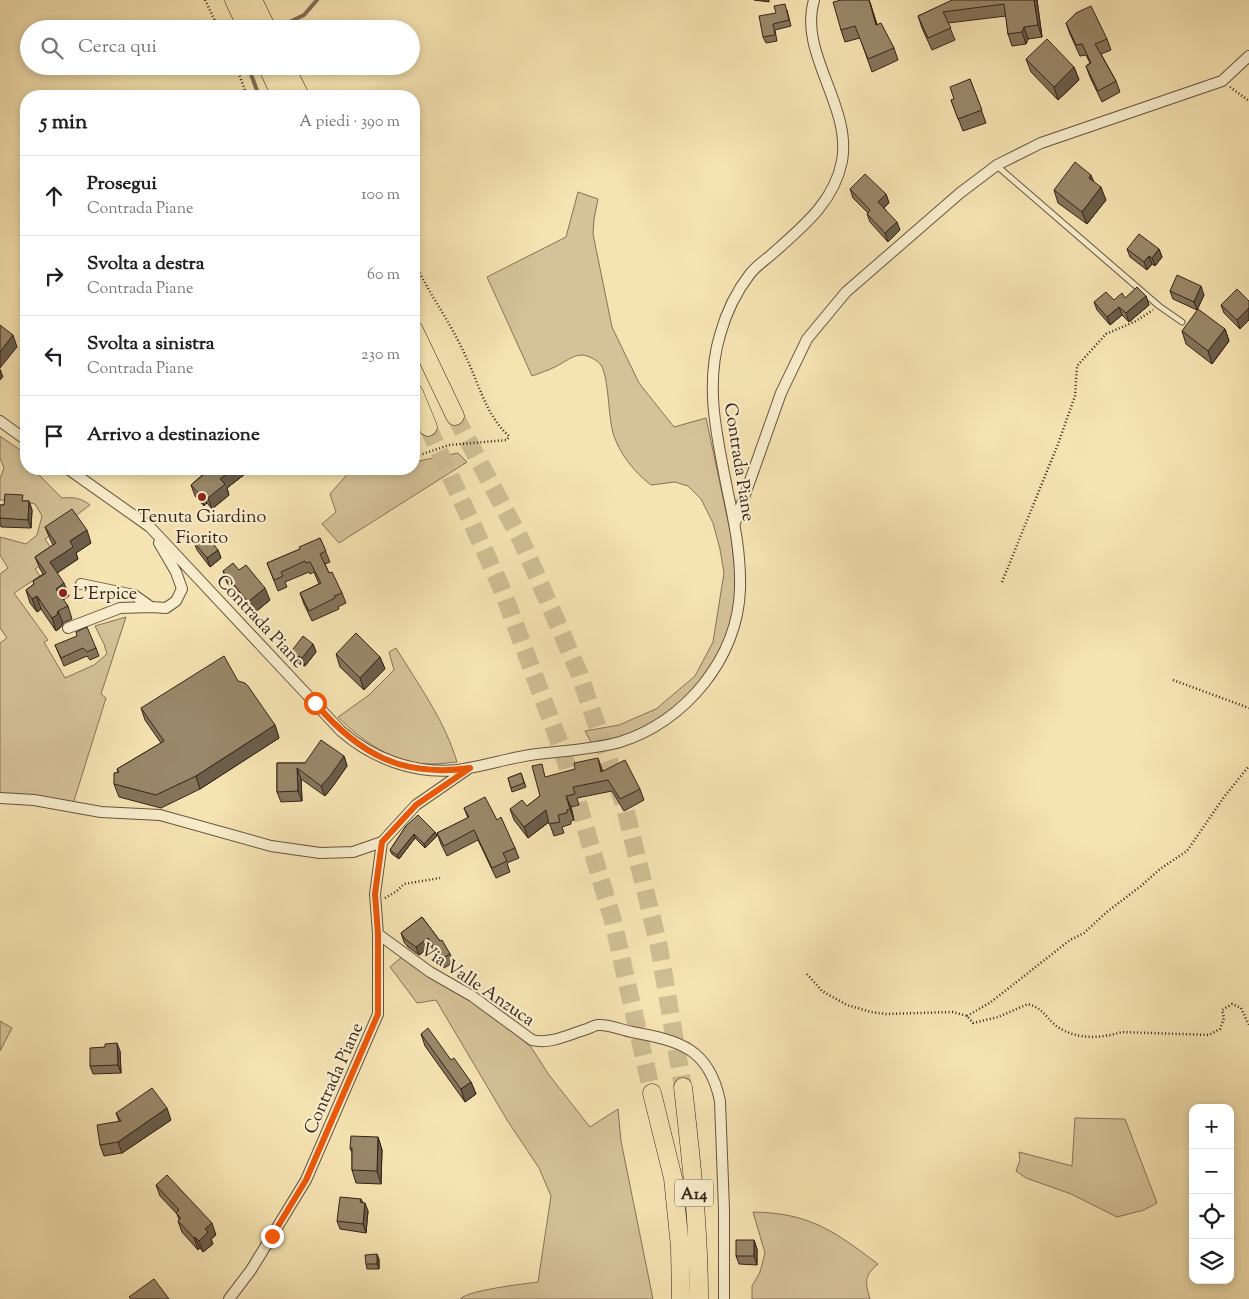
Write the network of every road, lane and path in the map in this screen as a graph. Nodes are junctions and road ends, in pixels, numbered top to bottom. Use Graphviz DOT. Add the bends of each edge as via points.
graph roads {
  1 [pos="205,0"];
  2 [pos="234,0"];
  3 [pos="253,0"];
  4 [pos="814,0"];
  5 [pos="215,20"];
  6 [pos="244,20"];
  7 [pos="263,20"];
  8 [pos="1249,56"];
  9 [pos="239,75"];
  10 [pos="271,75"];
  11 [pos="290,75"];
  12 [pos="1222,81"];
  13 [pos="245,90"];
  14 [pos="278,90"];
  15 [pos="297,90"];
  16 [pos="1249,101"];
  17 [pos="997,165"];
  18 [pos="420,276"];
  19 [pos="1159,306"];
  20 [pos="1182,322"];
  21 [pos="420,343"];
  22 [pos="420,408"];
  23 [pos="455,416"];
  24 [pos="0,421"];
  25 [pos="428,427"];
  26 [pos="20,436"];
  27 [pos="420,455"];
  28 [pos="76,475"];
  29 [pos="735,524"];
  30 [pos="150,527"];
  31 [pos="1002,582"];
  32 [pos="81,584"];
  33 [pos="151,607"];
  34 [pos="68,628"];
  35 [pos="1173,680"];
  36 [pos="1249,708"];
  37 [pos="1249,766"];
  38 [pos="470,768"];
  39 [pos="0,798"];
  40 [pos="382,842"];
  41 [pos="440,878"];
  42 [pos="376,900"];
  43 [pos="378,934"];
  44 [pos="807,974"];
  45 [pos="967,1016"];
  46 [pos="1249,1025"];
  47 [pos="683,1087"];
  48 [pos="652,1093"];
  49 [pos="230,1299"];
  50 [pos="682,1299"];
  51 [pos="699,1299"];
  52 [pos="724,1299"];
  1 -- 5 [label="path"];
  2 -- 6 [label="highway"];
  3 -- 7 [label="highway"];
  4 -- 29 [label="street, Contrada Piane" via="812,36 840,123 842,160 836,180 816,214 752,272 729,309 720,335 713,361 712,386 715,422"];
  8 -- 12 [label="street"];
  9 -- 13 [label="path"];
  10 -- 14 [label="highway"];
  11 -- 15 [label="highway"];
  12 -- 16 [label="path"];
  12 -- 17 [label="street" via="1041,143"];
  17 -- 19 [label="lane"];
  17 -- 29 [label="street" via="846,292 807,339 782,393"];
  18 -- 27 [label="path" via="466,356 487,409 509,436 507,440 449,445"];
  19 -- 20 [label="lane"];
  19 -- 31 [label="path" via="1136,321 1106,334 1077,366 1075,396"];
  21 -- 23 [label="highway"];
  22 -- 25 [label="highway"];
  24 -- 26 [label="street"];
  28 -- 30 [label="street, Contrada Piane"];
  29 -- 38 [label="street, Contrada Piane" via="740,566 737,612 724,650 710,676 691,698 650,729 620,742"];
  30 -- 33 [label="street" via="182,589 176,601 166,608"];
  30 -- 38 [label="street, Contrada Piane" via="348,738 380,757 411,768"];
  32 -- 33 [label="street" via="134,595"];
  33 -- 34 [label="street" via="120,608"];
  35 -- 36 [label="path"];
  37 -- 45 [label="path" via="1187,851 1160,869 1084,934 1070,940 991,1002"];
  38 -- 40 [label="street, Contrada Piane" via="416,805"];
  39 -- 40 [label="street" via="34,800 101,812 160,815 272,846 320,853 353,852"];
  40 -- 42 [label="street, Contrada Piane"];
  41 -- 42 [label="path" via="404,884 386,898"];
  42 -- 43 [label="street, Contrada Piane"];
  43 -- 49 [label="street, Contrada Piane" via="378,1014 306,1180"];
  43 -- 52 [label="street, Via Valle Anzuca" via="532,1040 549,1041 598,1025 673,1041 695,1053 717,1087 720,1101"];
  44 -- 45 [label="path" via="822,991 836,1000 871,1012 953,1012"];
  45 -- 46 [label="path" via="973,1023 1028,1004 1038,1007 1056,1025 1071,1034 1091,1038 1122,1032 1209,1035 1220,1029 1224,1018 1222,1010 1232,1004 1241,1008"];
  47 -- 51 [label="highway, A14" via="693,1178"];
  48 -- 50 [label="highway, A14" via="673,1178"];
}
